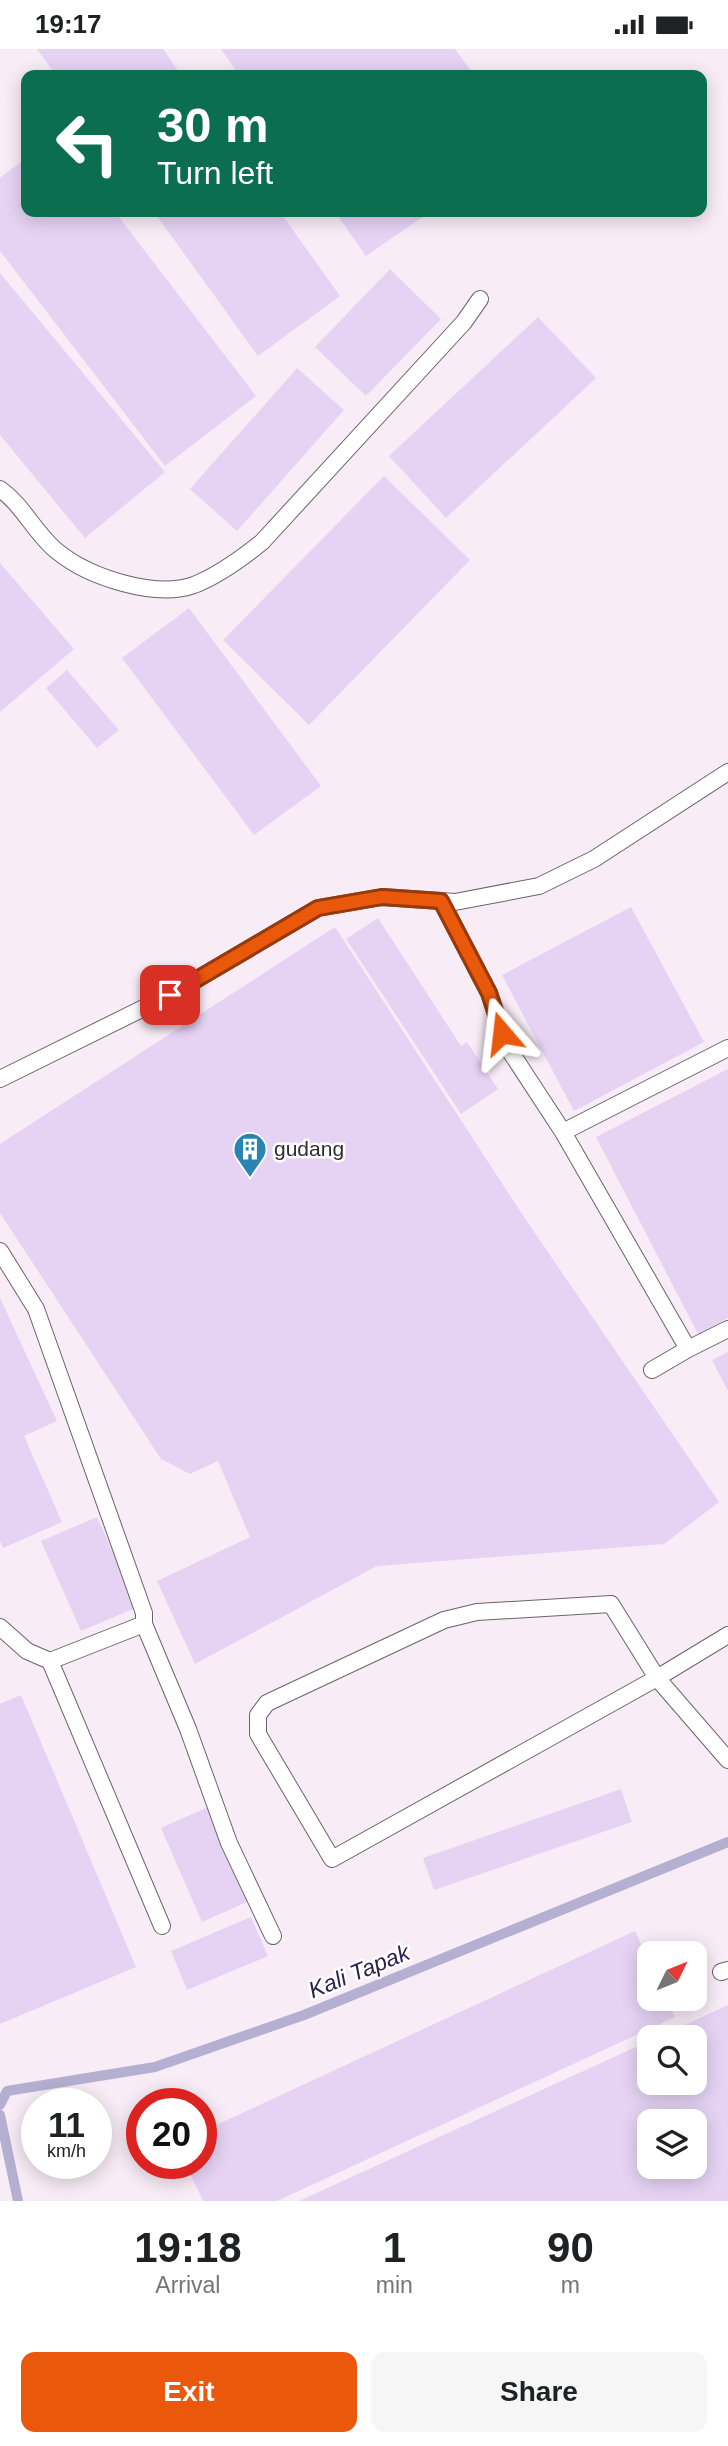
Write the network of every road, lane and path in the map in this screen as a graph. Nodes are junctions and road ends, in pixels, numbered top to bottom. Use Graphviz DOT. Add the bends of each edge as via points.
graph roads {
  1 [pos="480,299"];
  2 [pos="0,489"];
  3 [pos="728,772"];
  4 [pos="441,901"];
  5 [pos="728,1048"];
  6 [pos="0,1079"];
  7 [pos="562,1132"];
  8 [pos="0,1251"];
  9 [pos="728,1329"];
  10 [pos="688,1349"];
  11 [pos="652,1370"];
  12 [pos="144,1624"];
  13 [pos="0,1627"];
  14 [pos="728,1635"];
  15 [pos="50,1661"];
  16 [pos="657,1678"];
  17 [pos="728,1760"];
  18 [pos="162,1926"];
  19 [pos="273,1935"];
  1 -- 2 [label="lane" via="262,542 192,586 153,589 116,582 82,567 56,551 13,498"];
  3 -- 4 [label="lane" via="594,859 539,886"];
  4 -- 6 [label="lane" via="382,897 318,908 170,995"];
  4 -- 7 [label="lane" via="489,993 508,1048"];
  5 -- 7 [label="lane"];
  7 -- 10 [label="lane"];
  8 -- 12 [label="lane" via="36,1309 141,1601"];
  9 -- 10 [label="lane"];
  10 -- 11 [label="lane"];
  12 -- 15 [label="lane"];
  12 -- 19 [label="lane" via="229,1843"];
  13 -- 15 [label="lane" via="27,1651"];
  14 -- 16 [label="lane"];
  15 -- 18 [label="lane"];
  16 -- 16 [label="lane" via="611,1604 477,1612 444,1620 267,1703 258,1715 258,1734 332,1859"];
  16 -- 17 [label="lane"];
}
